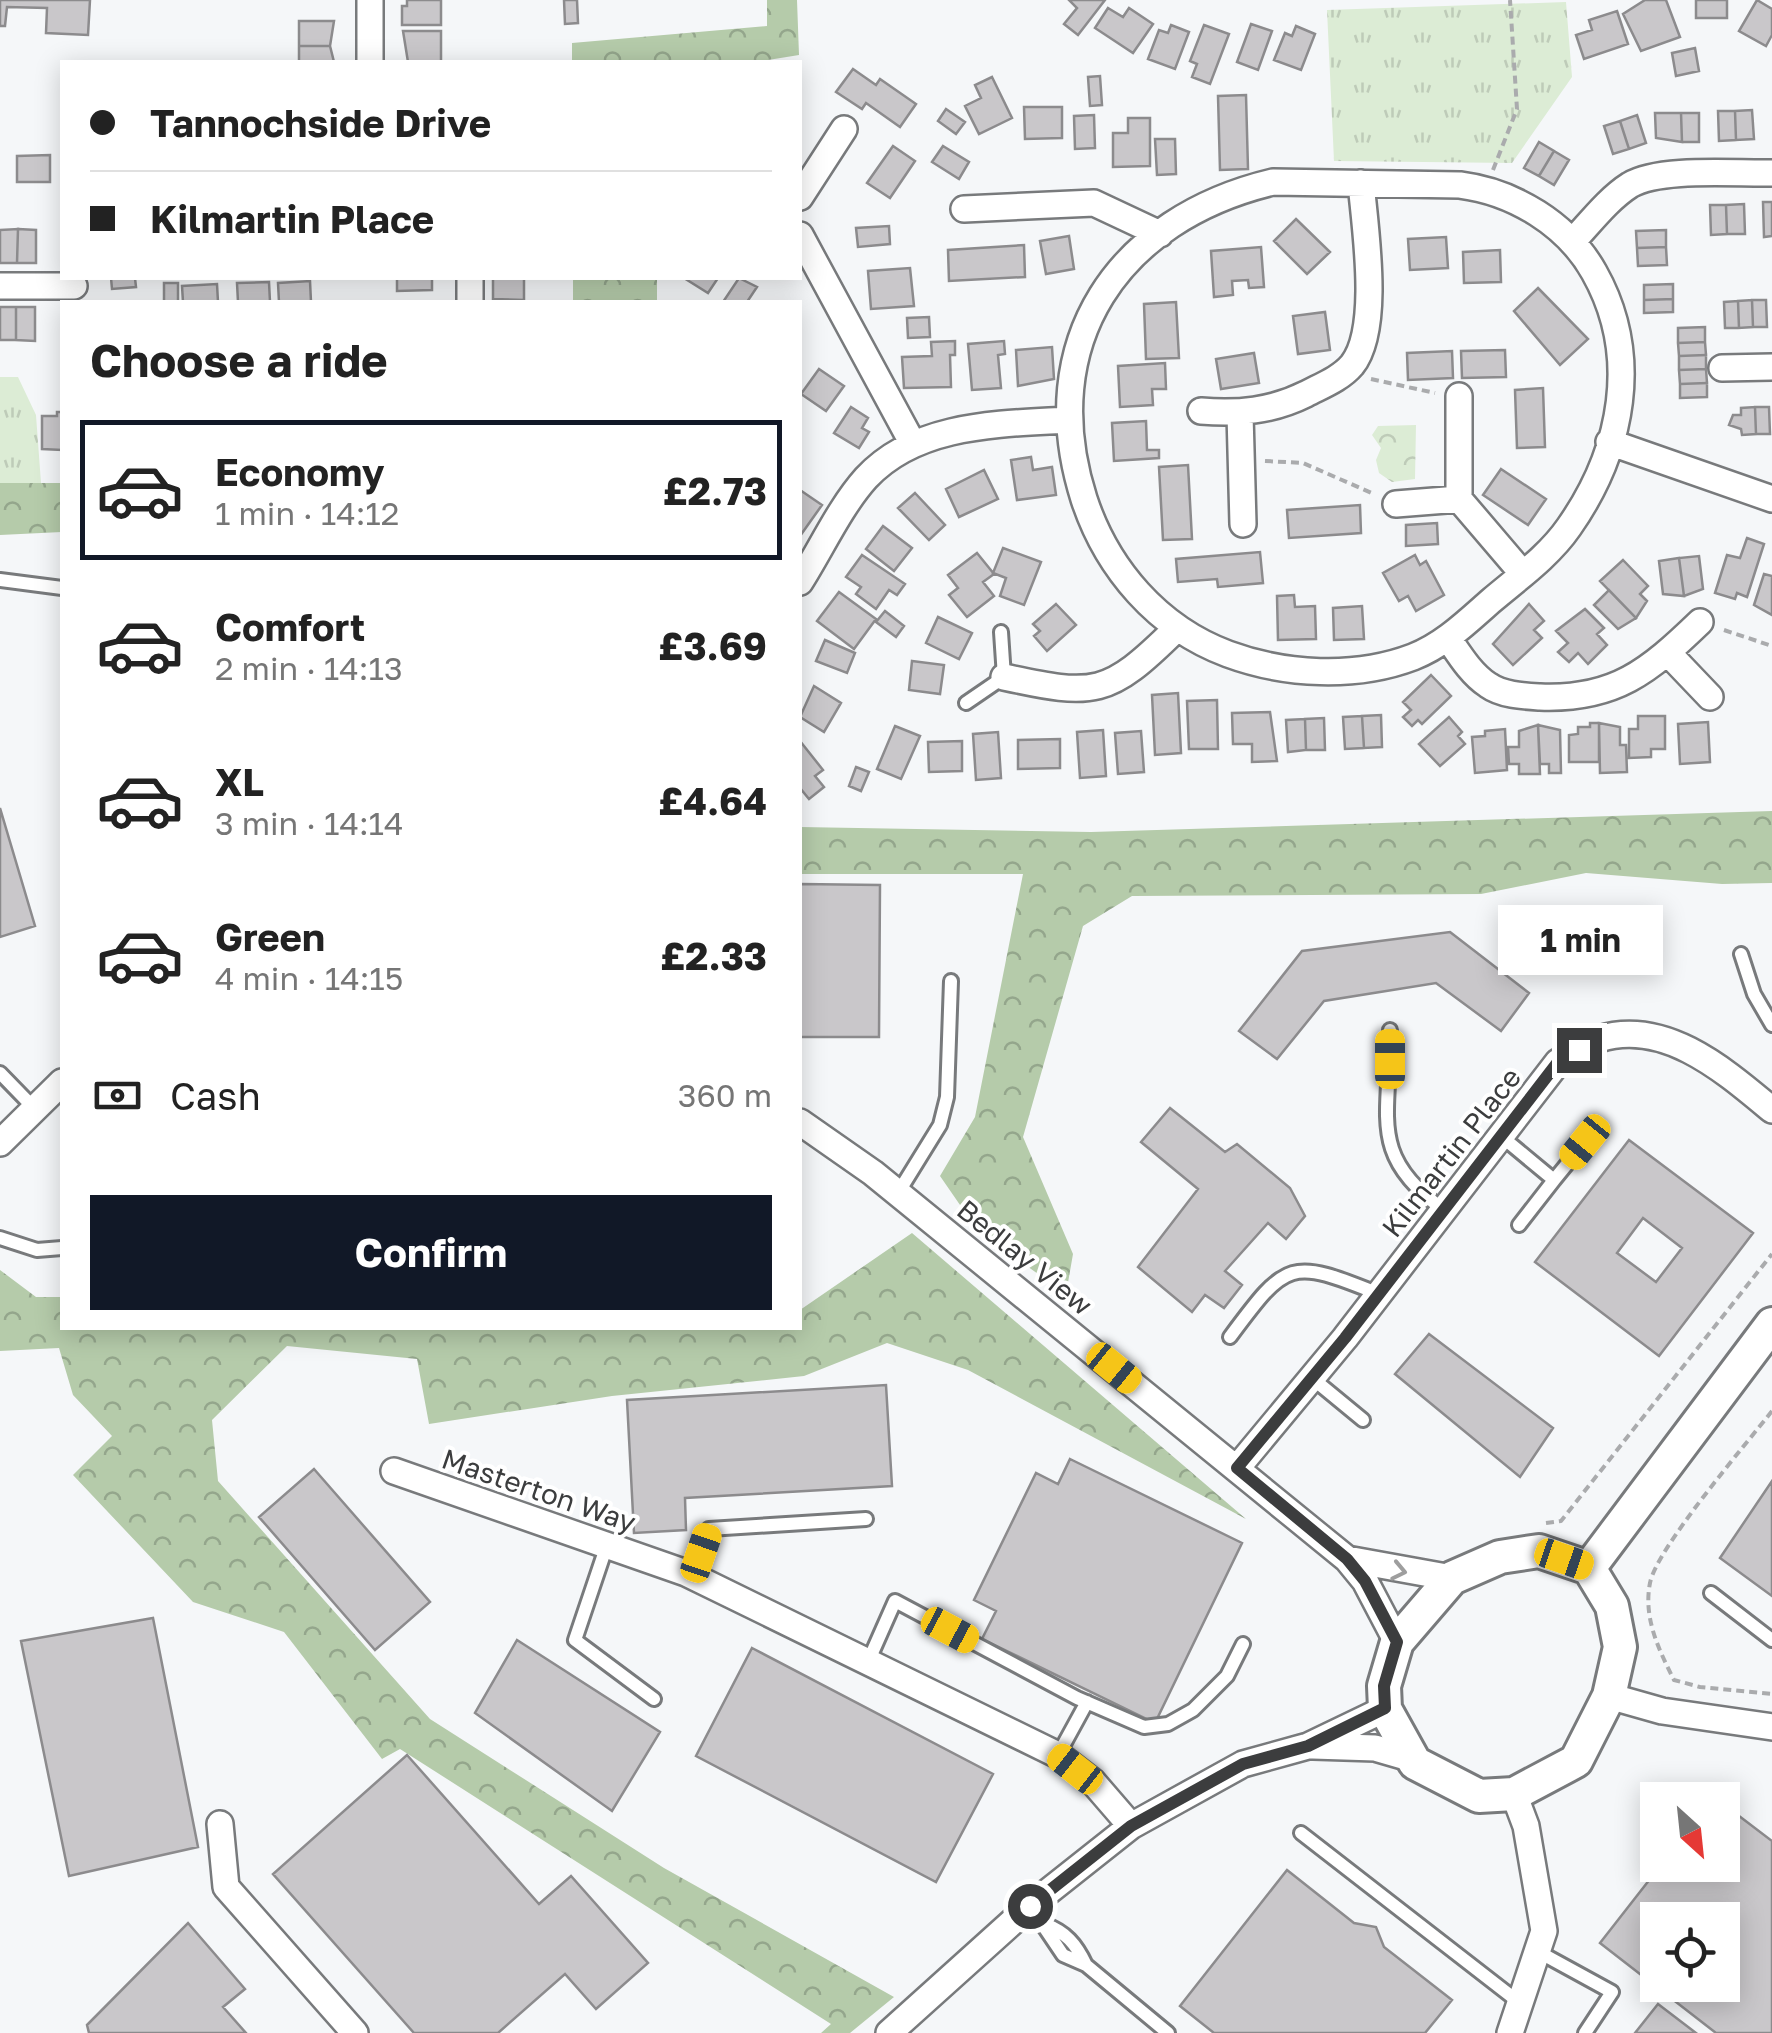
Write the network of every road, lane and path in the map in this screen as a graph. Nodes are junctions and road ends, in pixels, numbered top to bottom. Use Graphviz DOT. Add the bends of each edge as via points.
graph roads {
  1 [pos="370,0"];
  2 [pos="1510,0"];
  3 [pos="370,60"];
  4 [pos="844,129"];
  5 [pos="1772,173"];
  6 [pos="1361,182"];
  7 [pos="1486,188"];
  8 [pos="802,194"];
  9 [pos="964,208"];
  10 [pos="1160,234"];
  11 [pos="802,240"];
  12 [pos="1573,241"];
  13 [pos="0,286"];
  14 [pos="73,289"];
  15 [pos="1352,365"];
  16 [pos="1772,366"];
  17 [pos="1722,368"];
  18 [pos="1459,396"];
  19 [pos="1201,410"];
  20 [pos="1240,414"];
  21 [pos="1068,420"];
  22 [pos="1609,442"];
  23 [pos="913,444"];
  24 [pos="1241,460"];
  25 [pos="1459,499"];
  26 [pos="1772,499"];
  27 [pos="1396,504"];
  28 [pos="1243,524"];
  29 [pos="1523,574"];
  30 [pos="802,579"];
  31 [pos="0,580"];
  32 [pos="60,588"];
  33 [pos="1700,622"];
  34 [pos="1175,630"];
  35 [pos="1002,632"];
  36 [pos="1448,638"];
  37 [pos="1772,646"];
  38 [pos="1668,653"];
  39 [pos="1004,677"];
  40 [pos="1710,697"];
  41 [pos="966,703"];
  42 [pos="1741,954"];
  43 [pos="951,982"];
  44 [pos="1772,1025"];
  45 [pos="1390,1030"];
  46 [pos="0,1073"];
  47 [pos="60,1084"];
  48 [pos="1770,1104"];
  49 [pos="35,1110"];
  50 [pos="802,1123"];
  51 [pos="1501,1136"];
  52 [pos="1585,1142"];
  53 [pos="0,1143"];
  54 [pos="1554,1180"];
  55 [pos="898,1193"];
  56 [pos="1444,1210"];
  57 [pos="1519,1224"];
  58 [pos="0,1238"];
  59 [pos="60,1248"];
  60 [pos="1772,1254"];
  61 [pos="1379,1294"];
  62 [pos="1772,1324"];
  63 [pos="1230,1338"];
  64 [pos="1312,1378"];
  65 [pos="1772,1411"];
  66 [pos="1364,1420"];
  67 [pos="1237,1468"];
  68 [pos="394,1471"];
  69 [pos="866,1519"];
  70 [pos="1533,1524"];
  71 [pos="607,1546"];
  72 [pos="1347,1559"];
  73 [pos="1589,1568"];
  74 [pos="693,1577"];
  75 [pos="1452,1578"];
  76 [pos="1711,1592"];
  77 [pos="1772,1640"];
  78 [pos="1397,1642"];
  79 [pos="1244,1644"];
  80 [pos="868,1662"];
  81 [pos="1772,1694"];
  82 [pos="1608,1696"];
  83 [pos="654,1699"];
  84 [pos="1087,1702"];
  85 [pos="1385,1708"];
  86 [pos="1772,1727"];
  87 [pos="1308,1746"];
  88 [pos="1058,1755"];
  89 [pos="1413,1758"];
  90 [pos="1514,1794"];
  91 [pos="220,1824"];
  92 [pos="1131,1826"];
  93 [pos="1302,1833"];
  94 [pos="1037,1915"];
  95 [pos="1537,1951"];
  96 [pos="1520,2003"];
  97 [pos="355,2033"];
  98 [pos="888,2033"];
  99 [pos="1168,2033"];
  100 [pos="1510,2033"];
  101 [pos="1585,2033"];
  1 -- 3 [label="street"];
  2 -- 7 [label="path" via="1518,109"];
  4 -- 8 [label="street"];
  5 -- 12 [label="street" via="1652,177 1622,191"];
  6 -- 7 [label="street"];
  6 -- 10 [label="street" via="1274,182 1234,192"];
  6 -- 15 [label="street" via="1368,280 1364,342"];
  7 -- 12 [label="street"];
  9 -- 10 [label="street" via="1094,203"];
  10 -- 21 [label="street" via="1112,278 1092,308 1078,340"];
  11 -- 23 [label="street"];
  12 -- 22 [label="street" via="1611,302 1620,333 1622,404"];
  13 -- 14 [label="street"];
  15 -- 18 [label="path" via="1378,383"];
  15 -- 20 [label="street" via="1292,401"];
  16 -- 17 [label="street"];
  18 -- 25 [label="street"];
  19 -- 20 [label="street"];
  20 -- 24 [label="street"];
  21 -- 23 [label="street" via="975,425"];
  21 -- 34 [label="street" via="1085,502 1110,557"];
  22 -- 26 [label="street"];
  22 -- 29 [label="street" via="1569,528"];
  23 -- 30 [label="street" via="867,477"];
  24 -- 27 [label="path" via="1303,463"];
  24 -- 28 [label="street"];
  25 -- 27 [label="street"];
  25 -- 29 [label="street"];
  29 -- 36 [label="street"];
  31 -- 32 [label="lane"];
  33 -- 37 [label="path"];
  33 -- 38 [label="street"];
  34 -- 36 [label="street" via="1254,664 1313,673 1412,658"];
  34 -- 39 [label="street" via="1132,672 1102,688 1063,690"];
  35 -- 39 [label="lane"];
  36 -- 38 [label="street" via="1488,686 1542,697 1615,688"];
  38 -- 40 [label="street"];
  39 -- 41 [label="lane"];
  42 -- 44 [label="lane"];
  43 -- 55 [label="lane" via="940,1125"];
  45 -- 56 [label="lane" via="1387,1134 1409,1186"];
  46 -- 49 [label="lane"];
  47 -- 49 [label="street"];
  48 -- 51 [label="street, Kilmartin Place" via="1658,1035 1600,1038 1558,1062"];
  49 -- 53 [label="street"];
  50 -- 55 [label="street, Bedlay View"];
  51 -- 54 [label="lane"];
  51 -- 56 [label="street, Kilmartin Place"];
  52 -- 54 [label="lane"];
  54 -- 57 [label="lane"];
  55 -- 67 [label="street, Bedlay View"];
  56 -- 61 [label="street, Kilmartin Place"];
  58 -- 59 [label="lane" via="36,1250"];
  60 -- 70 [label="path" via="1561,1521"];
  61 -- 63 [label="lane" via="1319,1270 1296,1271 1266,1288"];
  61 -- 64 [label="street, Kilmartin Place"];
  62 -- 73 [label="street"];
  64 -- 66 [label="lane"];
  64 -- 67 [label="street, Kilmartin Place"];
  65 -- 81 [label="path" via="1673,1540 1650,1582 1652,1635 1674,1680"];
  67 -- 72 [label="street, Bedlay View"];
  68 -- 71 [label="street, Masterton Way"];
  69 -- 74 [label="lane" via="710,1530"];
  71 -- 74 [label="street, Masterton Way"];
  71 -- 83 [label="lane" via="575,1640"];
  72 -- 75 [label="street, Bedlay View, one-way"];
  72 -- 78 [label="street, Bedlay View"];
  73 -- 75 [label="street" via="1539,1551 1500,1557"];
  73 -- 82 [label="street" via="1612,1606 1620,1647"];
  74 -- 80 [label="street, Masterton Way"];
  75 -- 78 [label="street"];
  76 -- 77 [label="lane"];
  78 -- 85 [label="street"];
  79 -- 84 [label="lane" via="1227,1676 1194,1710 1168,1724 1144,1727"];
  80 -- 84 [label="lane" via="896,1601"];
  80 -- 88 [label="street, Masterton Way"];
  82 -- 86 [label="street" via="1662,1712"];
  82 -- 90 [label="street" via="1576,1761"];
  84 -- 88 [label="lane"];
  85 -- 87 [label="street"];
  85 -- 89 [label="street"];
  87 -- 89 [label="street" via="1375,1748"];
  87 -- 92 [label="street" via="1243,1764"];
  88 -- 92 [label="street, Masterton Way" via="1093,1782"];
  89 -- 90 [label="street" via="1479,1796"];
  90 -- 95 [label="street" via="1544,1931"];
  91 -- 97 [label="street" via="226,1887"];
  92 -- 94 [label="street"];
  93 -- 96 [label="lane"];
  94 -- 98 [label="street"];
  94 -- 99 [label="lane" via="1063,1955 1086,1965"];
  95 -- 96 [label="street"];
  95 -- 101 [label="lane" via="1612,1992"];
  96 -- 100 [label="street"];
}
